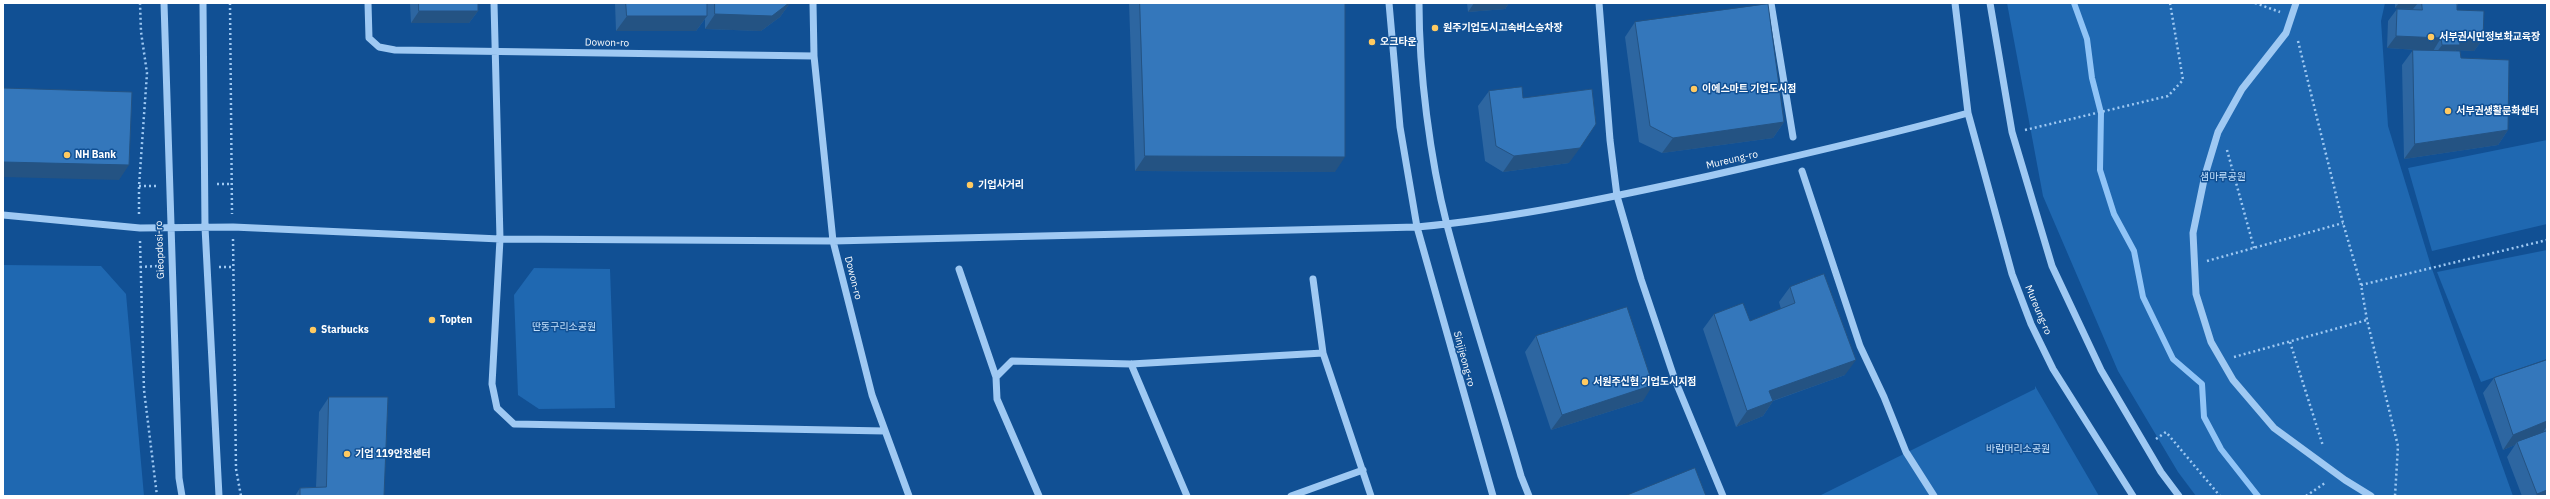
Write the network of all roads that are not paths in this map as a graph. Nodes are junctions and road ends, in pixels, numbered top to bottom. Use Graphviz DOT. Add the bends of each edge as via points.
graph roads {
  1 [pos="164,3"];
  2 [pos="204,3"];
  3 [pos="368,3"];
  4 [pos="494,3"];
  5 [pos="813,3"];
  6 [pos="1389,3"];
  7 [pos="1419,3"];
  8 [pos="1600,3"];
  9 [pos="1771,3"];
  10 [pos="1955,3"];
  11 [pos="1990,3"];
  12 [pos="2296,3"];
  13 [pos="495,52"];
  14 [pos="814,56"];
  15 [pos="1968,113"];
  16 [pos="1793,137"];
  17 [pos="1802,171"];
  18 [pos="1617,196"];
  19 [pos="3,215"];
  20 [pos="1447,225"];
  21 [pos="205,227"];
  22 [pos="1417,227"];
  23 [pos="170,228"];
  24 [pos="500,239"];
  25 [pos="833,241"];
  26 [pos="959,269"];
  27 [pos="1313,280"];
  28 [pos="1323,353"];
  29 [pos="1131,364"];
  30 [pos="996,377"];
  31 [pos="885,430"];
  32 [pos="1363,470"];
  33 [pos="182,496"];
  34 [pos="219,496"];
  35 [pos="909,496"];
  36 [pos="1039,496"];
  37 [pos="1187,496"];
  38 [pos="1291,496"];
  39 [pos="1371,496"];
  40 [pos="1493,496"];
  41 [pos="1529,496"];
  42 [pos="1723,496"];
  43 [pos="1934,496"];
  44 [pos="2132,496"];
  45 [pos="2179,496"];
  46 [pos="2371,496"];
  1 -- 23 [label="street, Gieopdosi-ro"];
  2 -- 21 [label="street"];
  3 -- 13 [label="street, Dowon-ro" via="369,38 379,47 394,50"];
  4 -- 13 [label="street"];
  5 -- 14 [label="street, Dowon-ro"];
  6 -- 22 [label="street, Sinjijeong-ro" via="1400,127"];
  7 -- 20 [label="street" via="1419,29 1429,129"];
  8 -- 18 [label="street" via="1610,140"];
  9 -- 16 [label="street"];
  10 -- 15 [label="street, Mureung-ro"];
  11 -- 45 [label="street" via="2012,132 2052,266 2101,370 2161,472"];
  12 -- 46 [label="street" via="2286,33 2242,89 2221,127 2205,175 2193,233 2196,294 2211,342 2233,380 2274,428 2330,470"];
  13 -- 14 [label="street, Dowon-ro"];
  13 -- 24 [label="street"];
  14 -- 25 [label="street, Dowon-ro"];
  15 -- 18 [label="street, Mureung-ro" via="1873,139"];
  15 -- 44 [label="street, Mureung-ro" via="2012,274 2031,324 2053,369"];
  17 -- 43 [label="street" via="1860,346 1906,452"];
  18 -- 20 [label="street, Mureung-ro"];
  18 -- 42 [label="street" via="1641,279 1675,380"];
  19 -- 23 [label="street, Mureung-ro" via="140,228"];
  20 -- 22 [label="street, Mureung-ro"];
  20 -- 41 [label="street"];
  21 -- 23 [label="street, Mureung-ro"];
  21 -- 24 [label="street, Mureung-ro"];
  21 -- 34 [label="street"];
  22 -- 25 [label="street, Mureung-ro"];
  22 -- 40 [label="street, Sinjijeong-ro"];
  23 -- 33 [label="street, Gieopdosi-ro" via="178,478"];
  24 -- 25 [label="street, Mureung-ro"];
  24 -- 31 [label="street" via="492,384 497,408 514,424"];
  25 -- 31 [label="street, Dowon-ro" via="872,395"];
  26 -- 30 [label="street"];
  27 -- 28 [label="street"];
  28 -- 29 [label="street"];
  28 -- 32 [label="street"];
  29 -- 30 [label="street" via="1012,361"];
  29 -- 37 [label="street"];
  30 -- 36 [label="street" via="997,399"];
  31 -- 35 [label="street, Dowon-ro"];
  32 -- 38 [label="street"];
  32 -- 39 [label="street"];
}
